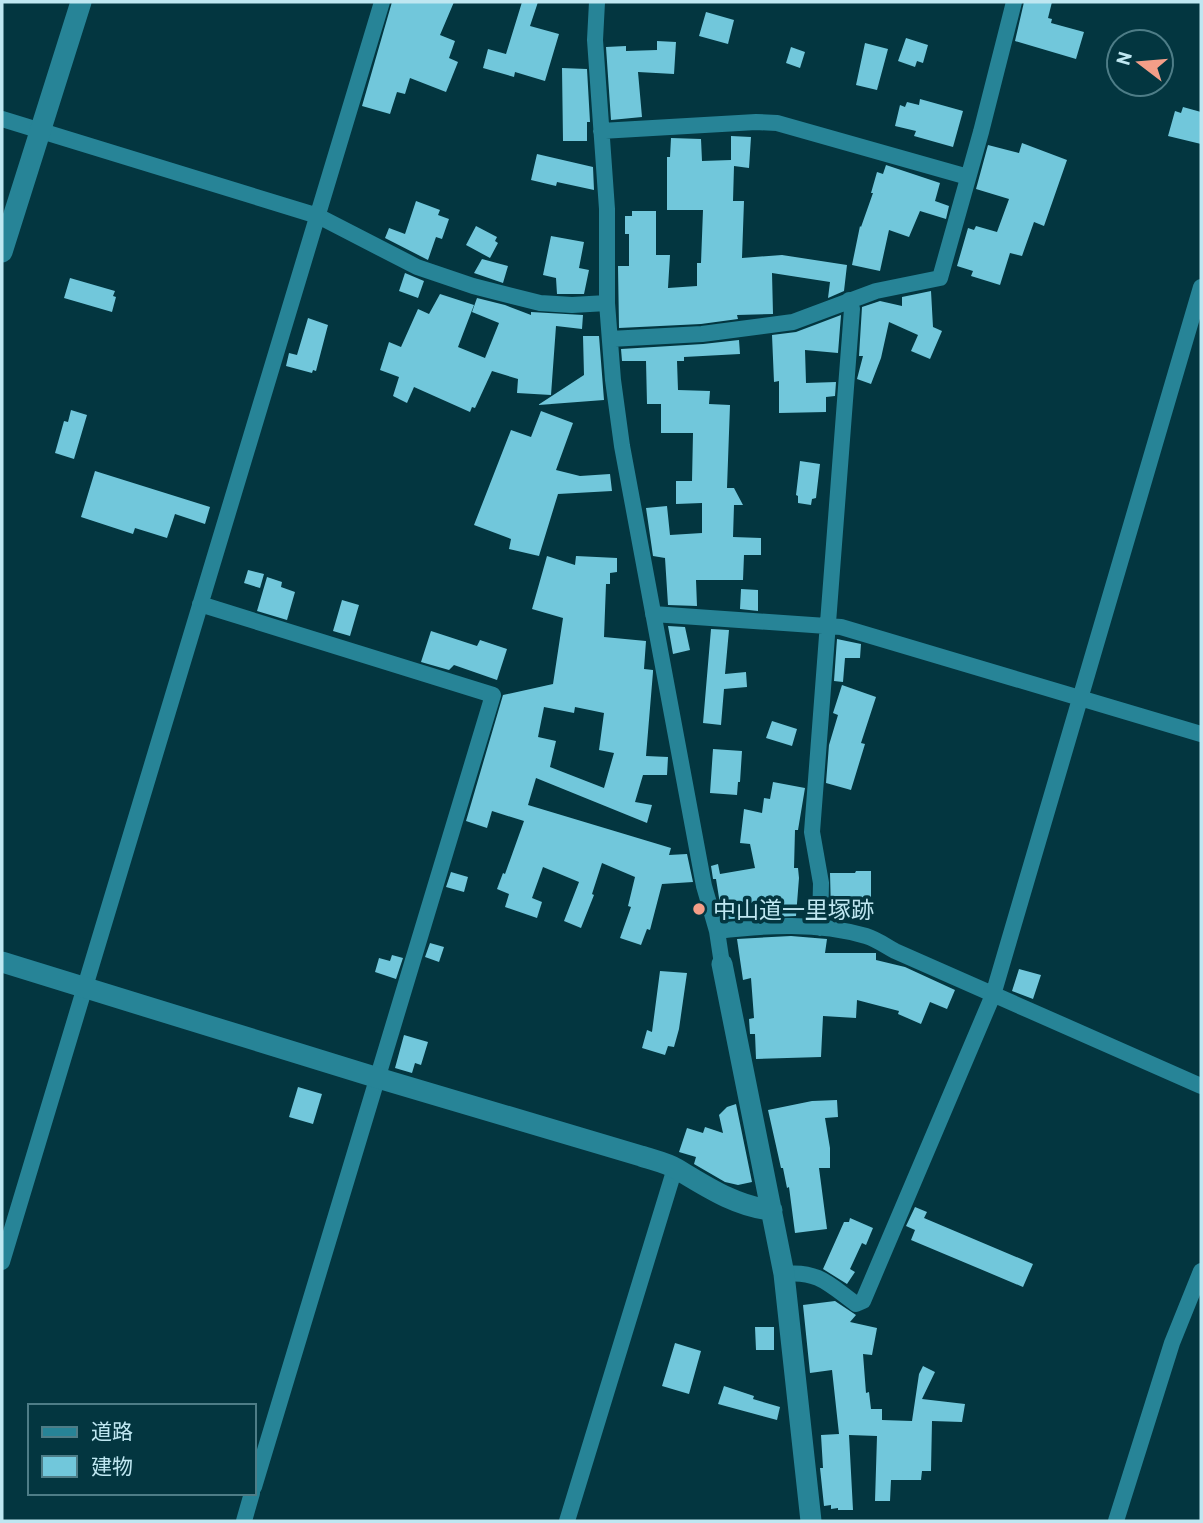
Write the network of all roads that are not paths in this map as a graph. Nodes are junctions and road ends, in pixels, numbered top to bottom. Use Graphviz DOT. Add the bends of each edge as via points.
graph roads {
  1 [pos="81,2"];
  2 [pos="382,2"];
  3 [pos="597,2"];
  4 [pos="1014,2"];
  5 [pos="2,119"];
  6 [pos="40,131"];
  7 [pos="601,131"];
  8 [pos="968,177"];
  9 [pos="318,216"];
  10 [pos="2,252"];
  11 [pos="1201,287"];
  12 [pos="849,300"];
  13 [pos="607,303"];
  14 [pos="610,339"];
  15 [pos="200,604"];
  16 [pos="653,614"];
  17 [pos="828,624"];
  18 [pos="1079,698"];
  19 [pos="1201,734"];
  20 [pos="820,928"];
  21 [pos="717,931"];
  22 [pos="2,962"];
  23 [pos="722,964"];
  24 [pos="85,987"];
  25 [pos="993,995"];
  26 [pos="378,1079"];
  27 [pos="1201,1086"];
  28 [pos="675,1168"];
  29 [pos="772,1210"];
  30 [pos="2,1262"];
  31 [pos="1201,1271"];
  32 [pos="784,1274"];
  33 [pos="256,1481"];
  34 [pos="251,1495"];
  35 [pos="244,1521"];
  36 [pos="567,1521"];
  37 [pos="811,1521"];
  38 [pos="1116,1521"];
  1 -- 6 [label="street"];
  2 -- 9 [label="street"];
  3 -- 7 [label="street"];
  4 -- 8 [label="street"];
  5 -- 6 [label="street"];
  6 -- 9 [label="street"];
  6 -- 10 [label="street"];
  7 -- 8 [label="street" via="777,123"];
  7 -- 13 [label="street"];
  8 -- 12 [label="street" via="940,278"];
  9 -- 13 [label="street" via="417,267 473,286 540,303"];
  9 -- 15 [label="street"];
  11 -- 18 [label="street"];
  12 -- 14 [label="street" via="793,322 702,334"];
  12 -- 17 [label="street" via="852,309"];
  13 -- 14 [label="street"];
  14 -- 16 [label="street" via="622,446"];
  15 -- 24 [label="street"];
  15 -- 26 [label="street" via="493,695"];
  16 -- 17 [label="street"];
  16 -- 21 [label="street" via="704,886"];
  17 -- 18 [label="street"];
  17 -- 20 [label="street" via="812,832 821,883"];
  18 -- 19 [label="street"];
  18 -- 25 [label="street"];
  20 -- 21 [label="street" via="760,926"];
  20 -- 25 [label="street" via="868,936"];
  21 -- 23 [label="street"];
  22 -- 24 [label="street"];
  23 -- 29 [label="street"];
  24 -- 26 [label="street"];
  24 -- 30 [label="street"];
  25 -- 27 [label="street"];
  25 -- 32 [label="street" via="863,1301 856,1304 817,1276"];
  26 -- 28 [label="street"];
  26 -- 33 [label="street"];
  28 -- 29 [label="street" via="752,1208"];
  28 -- 36 [label="street"];
  29 -- 32 [label="street"];
  31 -- 38 [label="street" via="1172,1343"];
  32 -- 37 [label="street"];
  34 -- 35 [label="street"];
}
